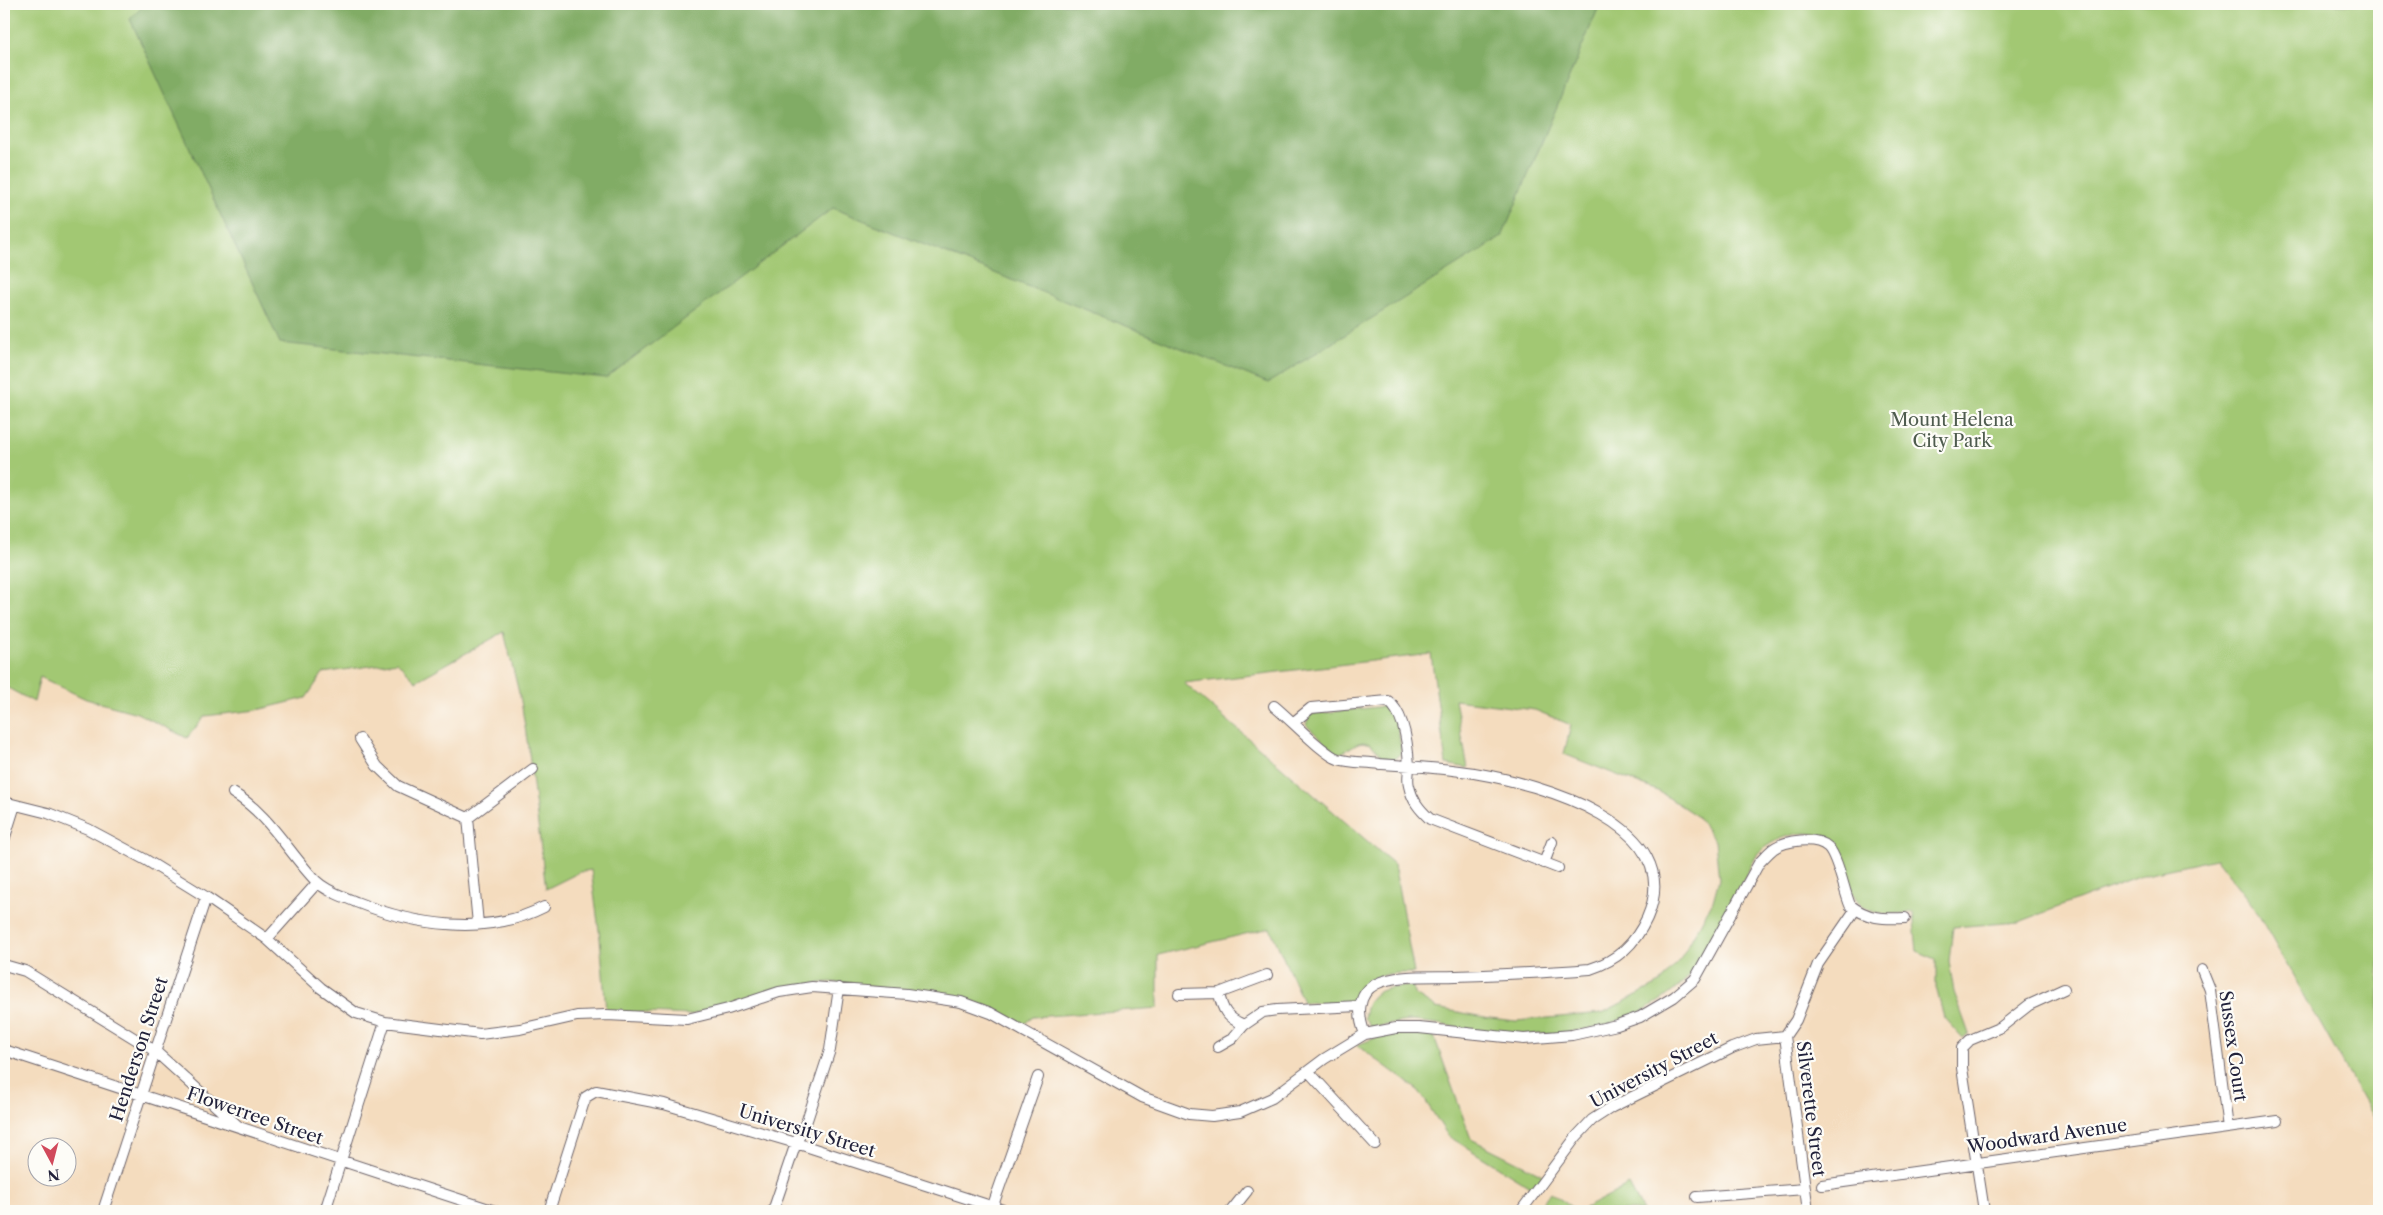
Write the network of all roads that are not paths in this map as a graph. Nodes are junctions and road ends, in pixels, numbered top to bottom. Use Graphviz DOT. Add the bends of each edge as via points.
graph roads {
  1 [pos="1274,706"];
  2 [pos="1294,722"];
  3 [pos="360,739"];
  4 [pos="1409,766"];
  5 [pos="533,769"];
  6 [pos="233,793"];
  7 [pos="4,802"];
  8 [pos="15,805"];
  9 [pos="468,818"];
  10 [pos="4,840"];
  11 [pos="1552,842"];
  12 [pos="1544,863"];
  13 [pos="1558,868"];
  14 [pos="317,883"];
  15 [pos="206,897"];
  16 [pos="544,907"];
  17 [pos="1856,910"];
  18 [pos="1905,918"];
  19 [pos="478,924"];
  20 [pos="267,939"];
  21 [pos="4,965"];
  22 [pos="2202,970"];
  23 [pos="1266,975"];
  24 [pos="839,988"];
  25 [pos="2064,988"];
  26 [pos="1219,992"];
  27 [pos="1179,994"];
  28 [pos="1360,1006"];
  29 [pos="385,1022"];
  30 [pos="1244,1025"];
  31 [pos="1365,1034"];
  32 [pos="1785,1036"];
  33 [pos="1218,1047"];
  34 [pos="4,1050"];
  35 [pos="155,1051"];
  36 [pos="1308,1071"];
  37 [pos="1038,1076"];
  38 [pos="141,1094"];
  39 [pos="2277,1121"];
  40 [pos="2228,1128"];
  41 [pos="241,1129"];
  42 [pos="796,1143"];
  43 [pos="1375,1144"];
  44 [pos="341,1162"];
  45 [pos="1977,1162"];
  46 [pos="1822,1185"];
  47 [pos="1805,1189"];
  48 [pos="1247,1191"];
  49 [pos="1697,1197"];
  50 [pos="992,1209"];
  51 [pos="103,1211"];
  52 [pos="325,1211"];
  53 [pos="495,1211"];
  54 [pos="549,1211"];
  55 [pos="773,1211"];
  56 [pos="1006,1211"];
  57 [pos="1231,1211"];
  58 [pos="1521,1211"];
  59 [pos="1808,1211"];
  60 [pos="1984,1211"];
  1 -- 2 [label="street"];
  2 -- 4 [label="street" via="1337,758"];
  2 -- 4 [label="street" via="1312,708 1388,701 1400,715"];
  3 -- 9 [label="street" via="377,766 398,786"];
  4 -- 12 [label="street" via="1408,784 1412,796 1417,807 1430,818"];
  4 -- 28 [label="street" via="1475,773 1511,782 1583,805 1607,817 1629,833 1641,849 1652,873 1654,898 1630,947 1601,966 1384,981 1369,990"];
  5 -- 9 [label="street"];
  6 -- 14 [label="street" via="256,809"];
  7 -- 8 [label="street"];
  8 -- 10 [label="street"];
  8 -- 15 [label="street" via="48,813 88,829"];
  9 -- 19 [label="street"];
  11 -- 12 [label="street"];
  12 -- 13 [label="street"];
  14 -- 19 [label="street" via="331,892 418,922"];
  14 -- 20 [label="street"];
  15 -- 20 [label="street"];
  15 -- 35 [label="street, Henderson Street"];
  16 -- 19 [label="street" via="509,920"];
  17 -- 18 [label="street" via="1879,920"];
  17 -- 31 [label="street" via="1850,905 1828,847 1797,841 1774,848 1759,863 1695,979 1674,997 1640,1017 1572,1035 1524,1039 1419,1028 1396,1028"];
  17 -- 32 [label="street, Silverette Street" via="1818,964 1796,1020"];
  20 -- 29 [label="street" via="321,988 356,1013"];
  21 -- 35 [label="street" via="26,972"];
  22 -- 40 [label="street, Sussex Court" via="2210,990"];
  23 -- 26 [label="street"];
  24 -- 29 [label="street" via="822,986 779,992 687,1019 577,1016 480,1034"];
  24 -- 36 [label="street" via="961,1002 1013,1024 1142,1097 1189,1114 1223,1115 1256,1106"];
  24 -- 42 [label="street" via="830,1050"];
  25 -- 45 [label="street" via="2029,1005 2001,1027 1970,1040 1962,1048 1962,1068"];
  26 -- 27 [label="street"];
  26 -- 30 [label="street" via="1227,1016"];
  28 -- 30 [label="street" via="1263,1012"];
  28 -- 31 [label="street" via="1359,1018"];
  29 -- 44 [label="street"];
  30 -- 33 [label="street" via="1232,1039"];
  31 -- 36 [label="street"];
  32 -- 47 [label="street, Silverette Street"];
  32 -- 58 [label="street, University Street" via="1756,1039 1732,1048 1592,1120 1576,1136"];
  34 -- 38 [label="street, Flowerree Street"];
  35 -- 38 [label="street, Henderson Street"];
  35 -- 41 [label="street"];
  36 -- 43 [label="street"];
  37 -- 50 [label="street"];
  38 -- 41 [label="street, Flowerree Street"];
  38 -- 51 [label="street, Henderson Street"];
  39 -- 40 [label="street, Woodward Avenue"];
  40 -- 45 [label="street, Woodward Avenue"];
  41 -- 44 [label="street, Flowerree Street"];
  42 -- 50 [label="street, University Street"];
  42 -- 54 [label="street, University Street" via="664,1104 596,1091 586,1097 582,1105"];
  42 -- 55 [label="street"];
  44 -- 52 [label="street"];
  44 -- 53 [label="street, Flowerree Street"];
  45 -- 46 [label="street, Woodward Avenue"];
  45 -- 60 [label="street"];
  47 -- 49 [label="street"];
  47 -- 59 [label="street, Silverette Street"];
  48 -- 57 [label="street"];
  50 -- 56 [label="street, University Street"];
}
